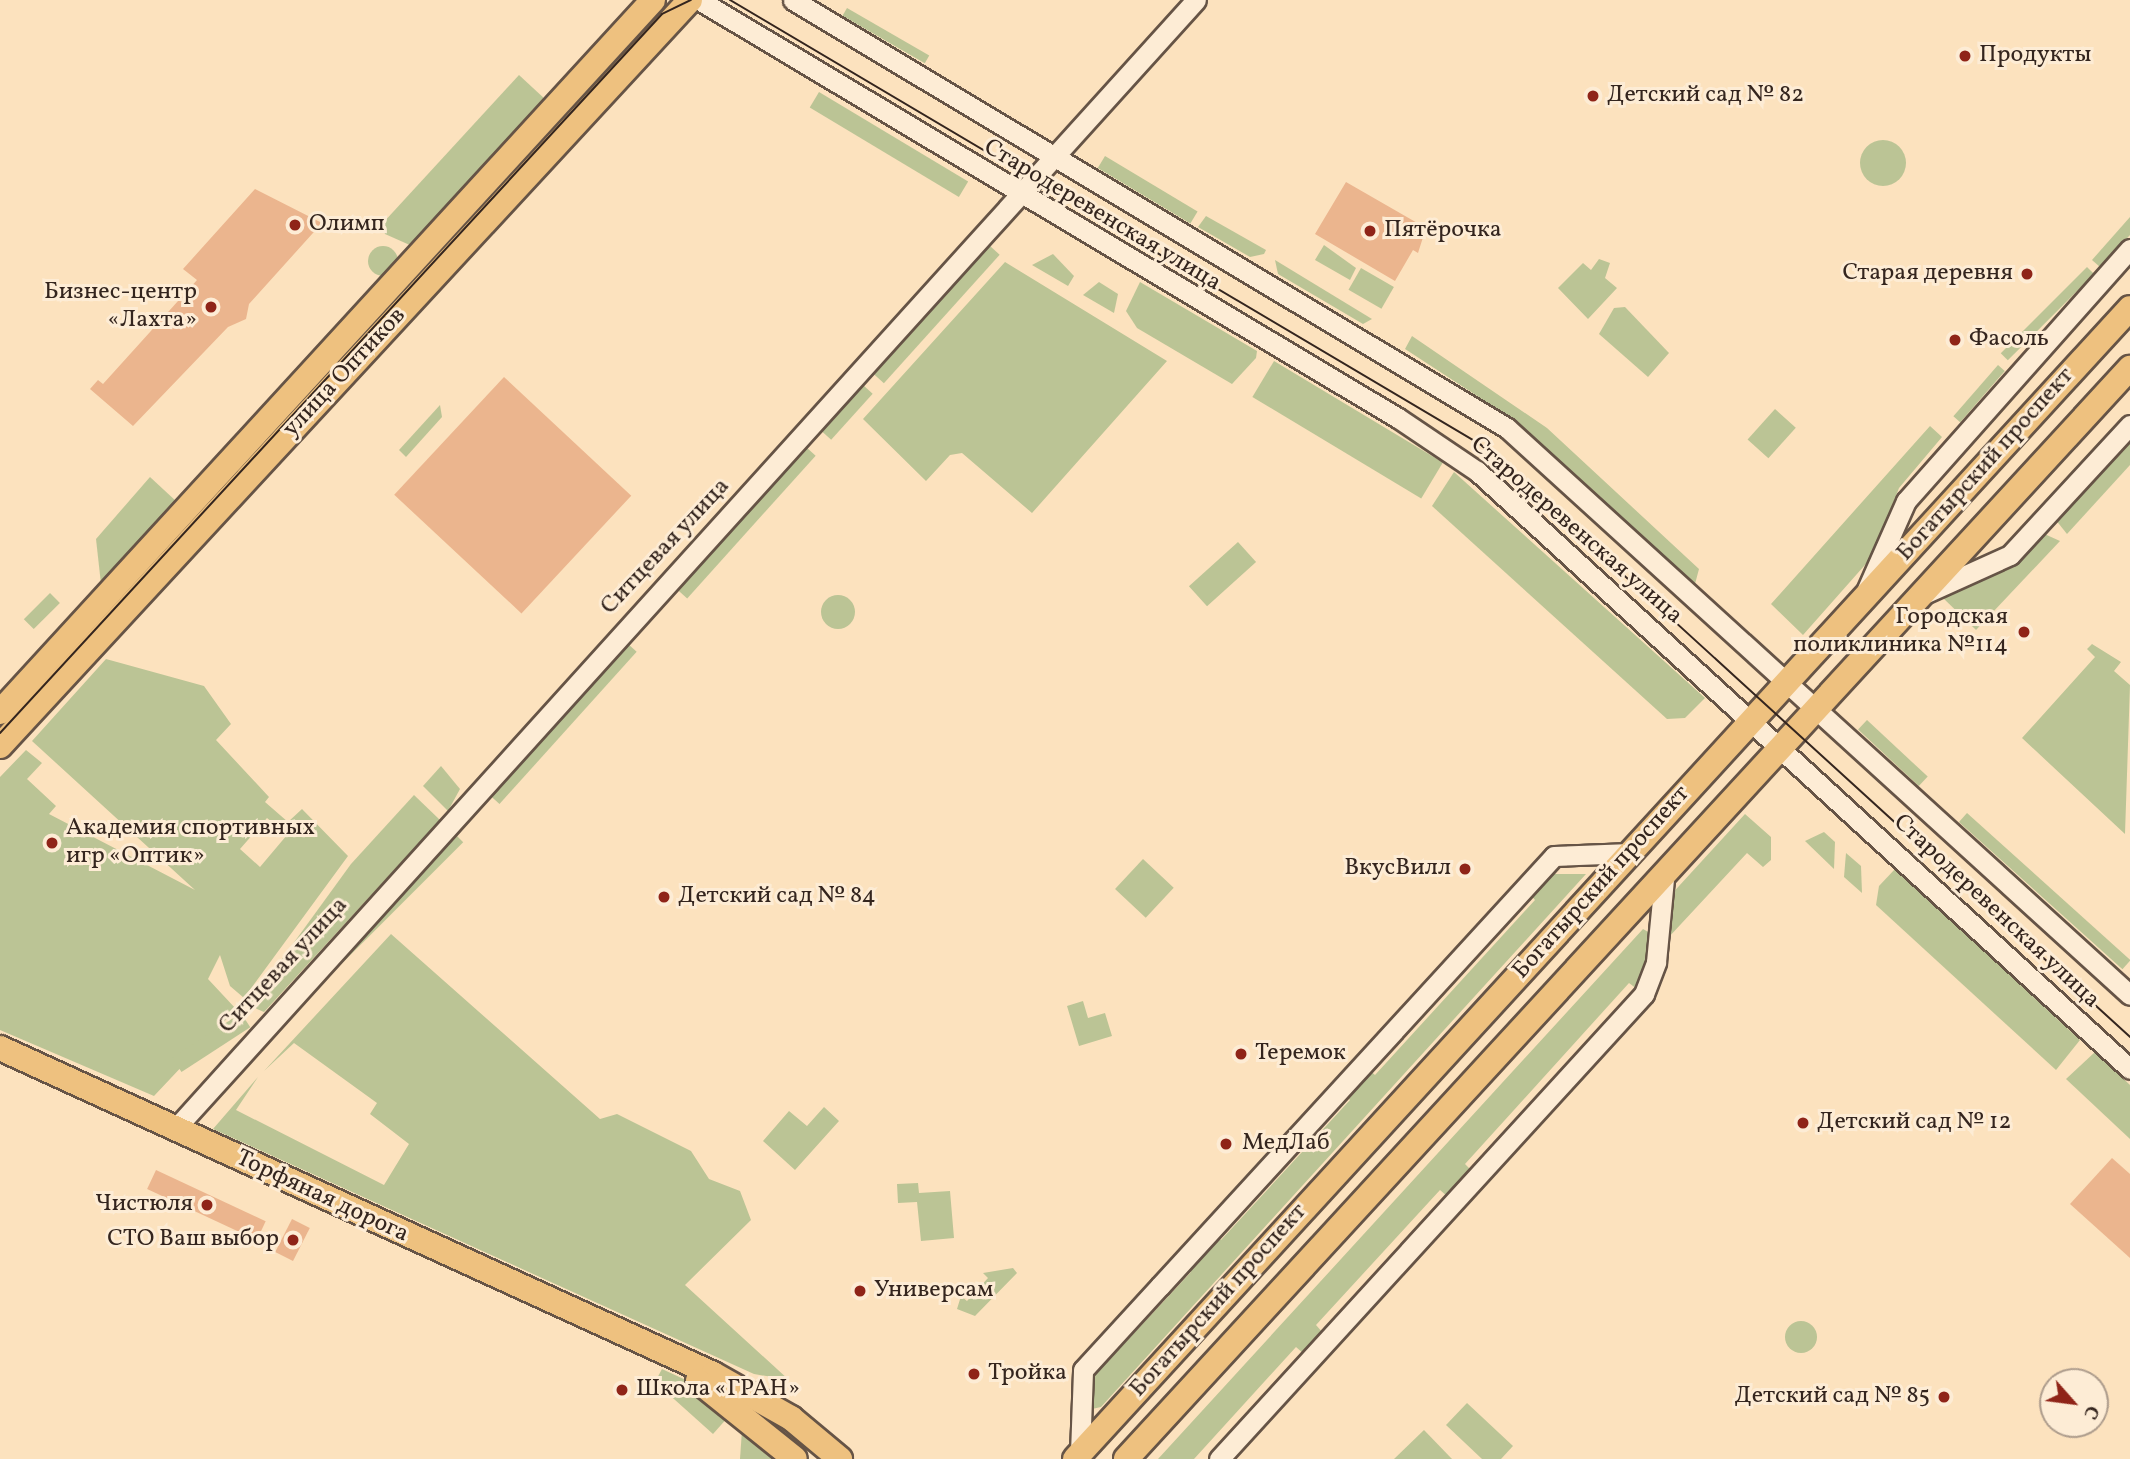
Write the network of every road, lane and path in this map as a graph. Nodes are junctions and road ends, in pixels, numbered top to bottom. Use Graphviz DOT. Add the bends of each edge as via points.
graph roads {
  1 [pos="653,0"];
  2 [pos="690,0"];
  3 [pos="699,0"];
  4 [pos="793,0"];
  5 [pos="1196,0"];
  6 [pos="1056,155"];
  7 [pos="1020,195"];
  8 [pos="2130,249"];
  9 [pos="2130,308"];
  10 [pos="2130,368"];
  11 [pos="2130,425"];
  12 [pos="1919,597"];
  13 [pos="1862,600"];
  14 [pos="1787,681"];
  15 [pos="1818,709"];
  16 [pos="0,712"];
  17 [pos="1751,721"];
  18 [pos="0,746"];
  19 [pos="1782,749"];
  20 [pos="1630,853"];
  21 [pos="1664,879"];
  22 [pos="2130,995"];
  23 [pos="0,1048"];
  24 [pos="2130,1069"];
  25 [pos="175,1129"];
  26 [pos="645,1346"];
  27 [pos="1078,1456"];
  28 [pos="795,1459"];
  29 [pos="840,1459"];
  30 [pos="1126,1459"];
  31 [pos="1219,1459"];
  1 -- 16 [label="main road, улица Оптиков"];
  2 -- 18 [label="main road, улица Оптиков"];
  3 -- 7 [label="street, Стародеревенская улица"];
  4 -- 6 [label="street, Стародеревенская улица"];
  5 -- 6 [label="street, Ситцевая улица"];
  6 -- 7 [label="street, Ситцевая улица"];
  6 -- 14 [label="street, Стародеревенская улица" via="1507,428"];
  7 -- 17 [label="street, Стародеревенская улица" via="1398,418 1477,471"];
  7 -- 25 [label="street, Ситцевая улица"];
  8 -- 13 [label="street" via="1906,502"];
  9 -- 13 [label="main road, Богатырский проспект"];
  10 -- 12 [label="main road, Богатырский проспект"];
  11 -- 12 [label="street" via="2010,555"];
  12 -- 15 [label="main road, Богатырский проспект"];
  13 -- 14 [label="main road, Богатырский проспект"];
  14 -- 15 [label="street, Стародеревенская улица"];
  14 -- 17 [label="main road, Богатырский проспект"];
  15 -- 19 [label="main road, Богатырский проспект"];
  15 -- 22 [label="street, Стародеревенская улица"];
  17 -- 19 [label="street, Стародеревенская улица"];
  17 -- 20 [label="main road, Богатырский проспект"];
  19 -- 21 [label="main road, Богатырский проспект"];
  19 -- 24 [label="street, Стародеревенская улица"];
  20 -- 27 [label="main road, Богатырский проспект"];
  20 -- 27 [label="street" via="1554,856 1083,1370"];
  21 -- 30 [label="main road, Богатырский проспект"];
  21 -- 31 [label="street" via="1655,970 1644,994"];
  23 -- 25 [label="main road, Торфяная дорога"];
  25 -- 26 [label="main road, Торфяная дорога"];
  26 -- 28 [label="main road, Торфяная дорога" via="744,1414"];
  26 -- 29 [label="main road, Торфяная дорога" via="755,1396"];
}
